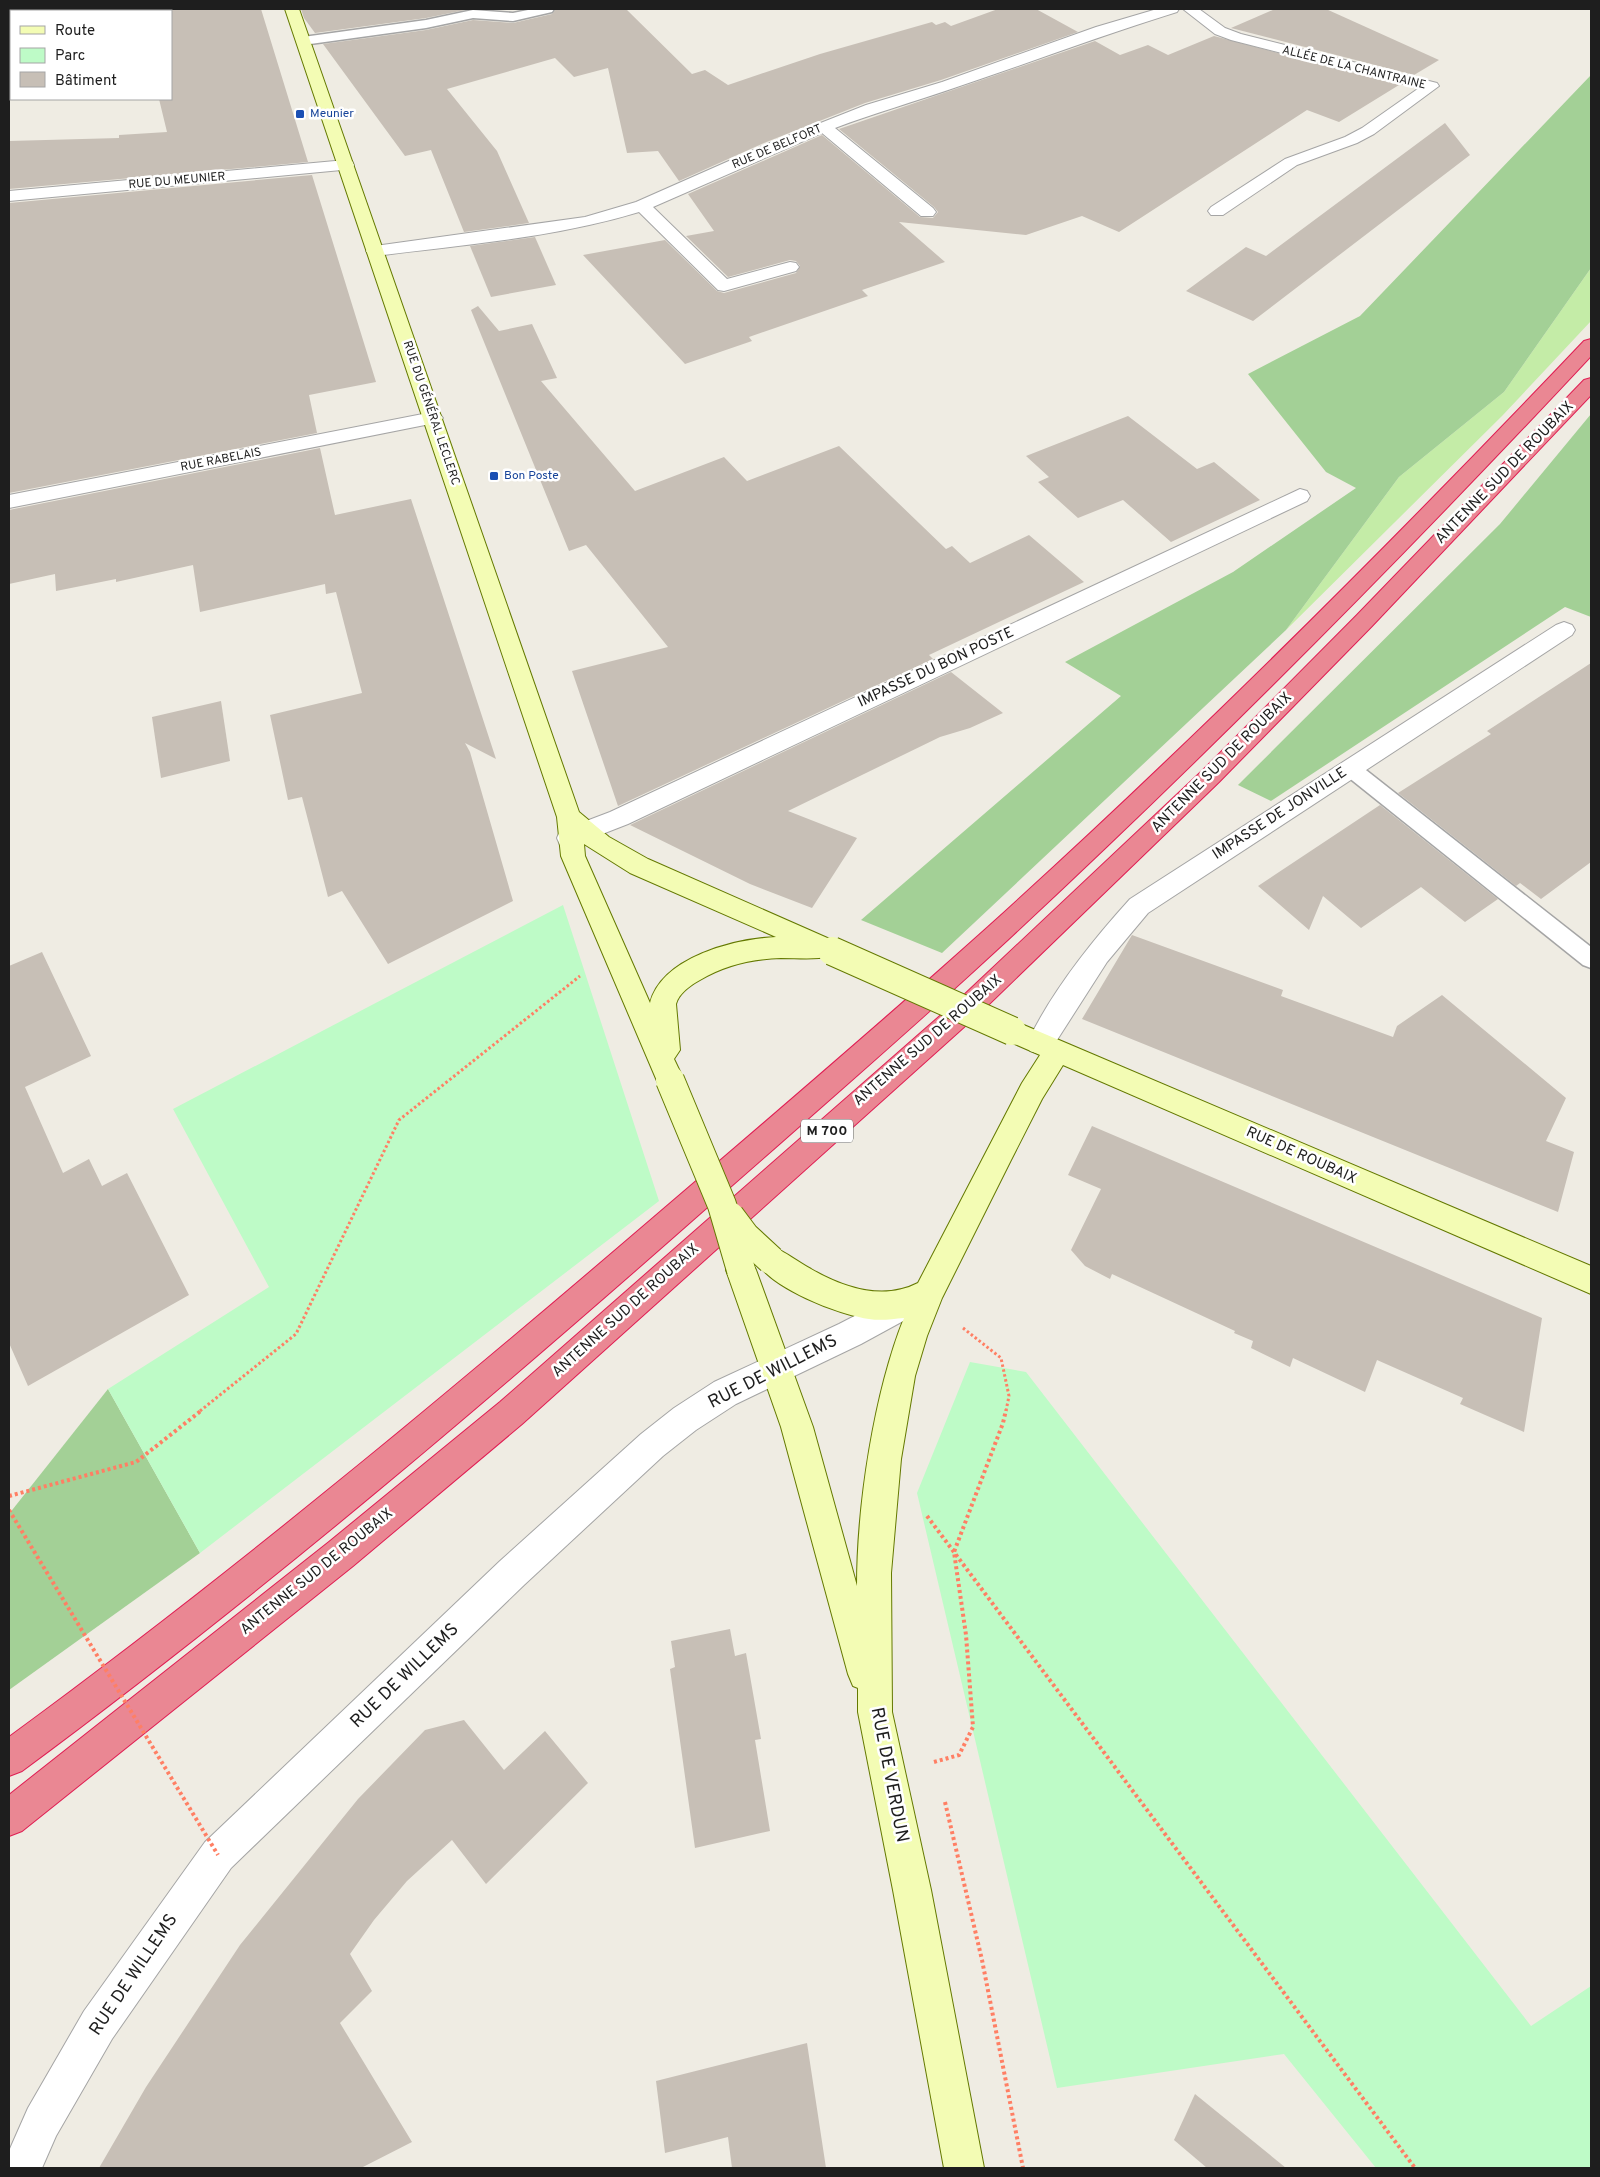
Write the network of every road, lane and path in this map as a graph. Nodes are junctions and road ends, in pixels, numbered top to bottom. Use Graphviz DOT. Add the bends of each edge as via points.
graph roads {
  1 [pos="292,9"];
  2 [pos="548,9"];
  3 [pos="1172,9"];
  4 [pos="1190,9"];
  5 [pos="303,41"];
  6 [pos="824,127"];
  7 [pos="346,165"];
  8 [pos="9,196"];
  9 [pos="642,206"];
  10 [pos="1217,211"];
  11 [pos="927,212"];
  12 [pos="375,251"];
  13 [pos="790,267"];
  14 [pos="1591,345"];
  15 [pos="1591,384"];
  16 [pos="433,418"];
  17 [pos="1300,496"];
  18 [pos="9,502"];
  19 [pos="1564,630"];
  20 [pos="1350,768"];
  21 [pos="575,829"];
  22 [pos="613,949"];
  23 [pos="832,951"];
  24 [pos="1591,959"];
  25 [pos="1049,1046"];
  26 [pos="670,1080"];
  27 [pos="722,1204"];
  28 [pos="1591,1280"];
  29 [pos="917,1299"];
  30 [pos="777,1368"];
  31 [pos="885,1459"];
  32 [pos="9,1496"];
  33 [pos="9,1510"];
  34 [pos="954,1552"];
  35 [pos="875,1712"];
  36 [pos="9,1758"];
  37 [pos="926,1764"];
  38 [pos="944,1799"];
  39 [pos="9,1818"];
  40 [pos="218,1855"];
  41 [pos="22,2168"];
  42 [pos="964,2168"];
  43 [pos="1024,2168"];
  44 [pos="1415,2168"];
  1 -- 5 [label="main road, RUE DU GÉNÉRAL LECLERC"];
  2 -- 5 [label="lane" via="513,17 473,14 426,24"];
  3 -- 6 [label="street, RUE DE BELFORT" via="1101,30"];
  4 -- 10 [label="street, ALLÉE DE LA CHANTRAINE" via="1220,31 1236,37 1431,86 1368,131 1291,162"];
  5 -- 7 [label="main road, RUE DU GÉNÉRAL LECLERC"];
  6 -- 9 [label="street, RUE DE BELFORT"];
  6 -- 11 [label="street"];
  7 -- 8 [label="street, RUE DU MEUNIER"];
  7 -- 12 [label="main road, RUE DU GÉNÉRAL LECLERC"];
  9 -- 12 [label="street, RUE DE BELFORT" via="556,228"];
  9 -- 13 [label="street" via="724,286"];
  12 -- 16 [label="main road, RUE DU GÉNÉRAL LECLERC"];
  14 -- 36 [label="highway, ANTENNE SUD DE ROUBAIX / M 700" via="1335,608 1038,896 940,985 610,1275 403,1450 186,1626"];
  15 -- 39 [label="highway, ANTENNE SUD DE ROUBAIX / M 700" via="1299,686 1044,938 974,1002 511,1413 341,1554"];
  16 -- 18 [label="street, RUE RABELAIS"];
  16 -- 21 [label="main road, RUE DU GÉNÉRAL LECLERC"];
  17 -- 21 [label="street, IMPASSE DU BON POSTE" via="628,814"];
  19 -- 20 [label="street, IMPASSE DE JONVILLE"];
  20 -- 24 [label="lane"];
  20 -- 25 [label="street, IMPASSE DE JONVILLE" via="1139,906 1109,937 1083,974"];
  21 -- 22 [label="main road, RUE DU GÉNÉRAL LECLERC" via="573,856"];
  21 -- 23 [label="main road, RUE DE ROUBAIX" via="639,866"];
  22 -- 26 [label="main road, RUE DU GÉNÉRAL LECLERC"];
  22 -- 32 [label="path" via="399,1120 296,1334 136,1462"];
  23 -- 25 [label="main road, RUE DE ROUBAIX, bridge"];
  23 -- 26 [label="main road" via="774,948 739,951 719,957 684,977 670,989 663,1003"];
  25 -- 28 [label="main road, RUE DE ROUBAIX"];
  25 -- 29 [label="main road" via="1028,1099"];
  26 -- 27 [label="main road, bridge"];
  27 -- 29 [label="main road, bridge" via="745,1236 770,1260 796,1278 874,1306"];
  27 -- 30 [label="main road, bridge" via="741,1270"];
  29 -- 30 [label="street, RUE DE WILLEMS"];
  29 -- 31 [label="main road, RUE DE VERDUN"];
  29 -- 34 [label="path" via="964,1329 1000,1358 1009,1396 1003,1423"];
  30 -- 35 [label="main road" via="832,1549"];
  30 -- 40 [label="street, RUE DE WILLEMS" via="725,1393 652,1445 512,1573"];
  31 -- 34 [label="path"];
  31 -- 35 [label="main road, RUE DE VERDUN" via="874,1573"];
  33 -- 40 [label="path, bridge"];
  34 -- 37 [label="path" via="966,1635 972,1727 959,1755"];
  34 -- 44 [label="path"];
  35 -- 42 [label="main road, RUE DE VERDUN"];
  38 -- 43 [label="path" via="982,1960"];
  40 -- 41 [label="street, RUE DE WILLEMS" via="98,2025 42,2122"];
}
